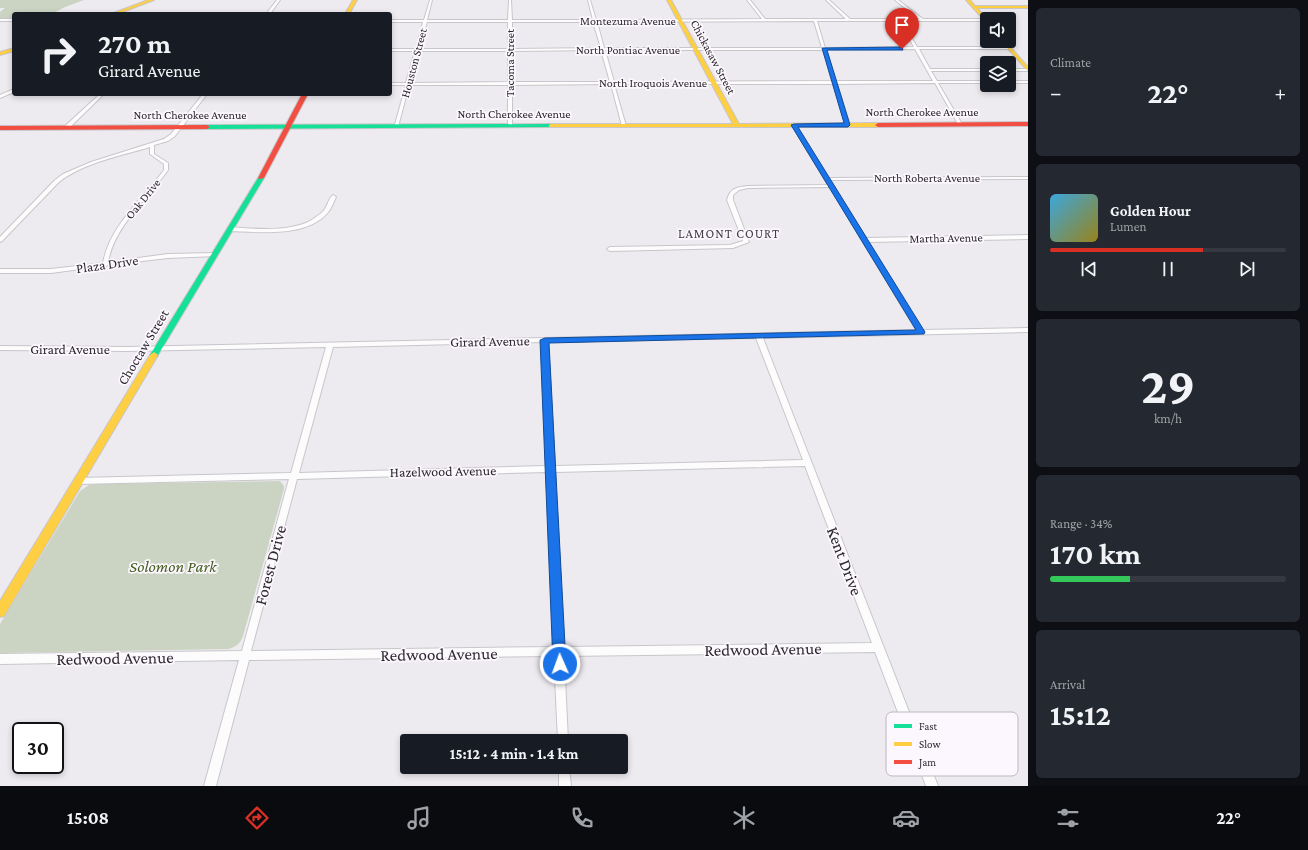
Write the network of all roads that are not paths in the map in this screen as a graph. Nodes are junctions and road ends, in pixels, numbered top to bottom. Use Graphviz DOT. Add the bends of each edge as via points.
graph roads {
  1 [pos="152,0"];
  2 [pos="279,0"];
  3 [pos="355,0"];
  4 [pos="431,0"];
  5 [pos="510,0"];
  6 [pos="589,0"];
  7 [pos="669,0"];
  8 [pos="748,0"];
  9 [pos="828,0"];
  10 [pos="896,0"];
  11 [pos="970,2"];
  12 [pos="997,7"];
  13 [pos="1028,7"];
  14 [pos="119,12"];
  15 [pos="270,12"];
  16 [pos="348,12"];
  17 [pos="986,12"];
  18 [pos="980,14"];
  19 [pos="980,19"];
  20 [pos="0,20"];
  21 [pos="12,20"];
  22 [pos="764,20"];
  23 [pos="815,20"];
  24 [pos="849,20"];
  25 [pos="900,20"];
  26 [pos="922,20"];
  27 [pos="392,21"];
  28 [pos="425,21"];
  29 [pos="510,21"];
  30 [pos="595,21"];
  31 [pos="680,21"];
  32 [pos="980,46"];
  33 [pos="916,48"];
  34 [pos="1009,48"];
  35 [pos="696,49"];
  36 [pos="824,49"];
  37 [pos="12,50"];
  38 [pos="392,50"];
  39 [pos="417,50"];
  40 [pos="510,50"];
  41 [pos="603,50"];
  42 [pos="0,54"];
  43 [pos="929,70"];
  44 [pos="980,70"];
  45 [pos="1016,70"];
  46 [pos="1028,70"];
  47 [pos="936,82"];
  48 [pos="980,82"];
  49 [pos="1016,82"];
  50 [pos="1028,82"];
  51 [pos="714,83"];
  52 [pos="835,83"];
  53 [pos="392,84"];
  54 [pos="408,84"];
  55 [pos="511,84"];
  56 [pos="612,84"];
  57 [pos="12,91"];
  58 [pos="0,96"];
  59 [pos="100,96"];
  60 [pos="203,96"];
  61 [pos="304,96"];
  62 [pos="960,124"];
  63 [pos="1028,124"];
  64 [pos="794,125"];
  65 [pos="848,125"];
  66 [pos="396,126"];
  67 [pos="510,126"];
  68 [pos="624,126"];
  69 [pos="737,126"];
  70 [pos="179,127"];
  71 [pos="289,127"];
  72 [pos="0,128"];
  73 [pos="66,128"];
  74 [pos="152,146"];
  75 [pos="1028,178"];
  76 [pos="827,179"];
  77 [pos="831,186"];
  78 [pos="333,197"];
  79 [pos="230,229"];
  80 [pos="1028,237"];
  81 [pos="0,240"];
  82 [pos="864,240"];
  83 [pos="610,249"];
  84 [pos="214,255"];
  85 [pos="105,265"];
  86 [pos="0,271"];
  87 [pos="1028,330"];
  88 [pos="921,332"];
  89 [pos="759,336"];
  90 [pos="545,340"];
  91 [pos="330,344"];
  92 [pos="0,348"];
  93 [pos="158,348"];
  94 [pos="807,463"];
  95 [pos="550,469"];
  96 [pos="294,475"];
  97 [pos="78,481"];
  98 [pos="2,607"];
  99 [pos="878,647"];
  100 [pos="559,652"];
  101 [pos="245,656"];
  102 [pos="0,659"];
  103 [pos="903,712"];
  104 [pos="563,734"];
  105 [pos="564,774"];
  106 [pos="928,776"];
  107 [pos="210,786"];
  108 [pos="565,786"];
  109 [pos="932,786"];
  1 -- 14 [label="street"];
  2 -- 15 [label="street"];
  3 -- 16 [label="street"];
  4 -- 28 [label="street, Houston Street"];
  5 -- 29 [label="street, Tacoma Street"];
  6 -- 30 [label="street"];
  7 -- 31 [label="street, Chickasaw Street"];
  8 -- 22 [label="street"];
  9 -- 24 [label="street"];
  10 -- 26 [label="street"];
  11 -- 12 [label="street"];
  11 -- 18 [label="street"];
  12 -- 13 [label="street"];
  12 -- 17 [label="street" via="987,9"];
  19 -- 26 [label="street, Montezuma Avenue"];
  20 -- 21 [label="street"];
  22 -- 23 [label="street, Montezuma Avenue"];
  22 -- 31 [label="street, Montezuma Avenue"];
  23 -- 24 [label="street, Montezuma Avenue"];
  23 -- 36 [label="street"];
  24 -- 25 [label="street, Montezuma Avenue"];
  25 -- 26 [label="street, Montezuma Avenue"];
  25 -- 33 [label="street"];
  27 -- 28 [label="street, Montezuma Avenue"];
  28 -- 29 [label="street, Montezuma Avenue"];
  28 -- 39 [label="street, Houston Street"];
  29 -- 30 [label="street, Montezuma Avenue"];
  29 -- 40 [label="street, Tacoma Street"];
  30 -- 31 [label="street, Montezuma Avenue"];
  30 -- 41 [label="street"];
  31 -- 35 [label="street, Chickasaw Street"];
  32 -- 33 [label="street, North Pontiac Avenue"];
  33 -- 36 [label="street, North Pontiac Avenue"];
  33 -- 43 [label="street"];
  34 -- 46 [label="street"];
  35 -- 36 [label="street, North Pontiac Avenue"];
  35 -- 41 [label="street, North Pontiac Avenue"];
  35 -- 51 [label="street, Chickasaw Street"];
  36 -- 52 [label="street"];
  37 -- 42 [label="street"];
  38 -- 39 [label="street, North Pontiac Avenue"];
  39 -- 40 [label="street, North Pontiac Avenue"];
  39 -- 54 [label="street, Houston Street"];
  40 -- 41 [label="street, North Pontiac Avenue"];
  40 -- 55 [label="street, Tacoma Street"];
  41 -- 56 [label="street"];
  43 -- 44 [label="street"];
  43 -- 47 [label="street"];
  45 -- 46 [label="street"];
  47 -- 48 [label="street, North Iroquois Avenue"];
  47 -- 52 [label="street, North Iroquois Avenue"];
  47 -- 62 [label="street"];
  49 -- 50 [label="street"];
  51 -- 52 [label="street, North Iroquois Avenue"];
  51 -- 56 [label="street, North Iroquois Avenue"];
  51 -- 69 [label="street, Chickasaw Street"];
  52 -- 65 [label="street"];
  53 -- 54 [label="street, North Iroquois Avenue"];
  54 -- 55 [label="street, North Iroquois Avenue"];
  54 -- 66 [label="street, Houston Street"];
  55 -- 56 [label="street, North Iroquois Avenue"];
  55 -- 67 [label="street, Tacoma Street"];
  56 -- 68 [label="street"];
  57 -- 58 [label="street"];
  59 -- 73 [label="street"];
  60 -- 70 [label="street"];
  61 -- 71 [label="street, Choctaw Street"];
  62 -- 63 [label="street, North Cherokee Avenue"];
  62 -- 65 [label="street, North Cherokee Avenue"];
  64 -- 65 [label="street, North Cherokee Avenue"];
  64 -- 69 [label="street, North Cherokee Avenue"];
  64 -- 76 [label="street"];
  66 -- 67 [label="street, North Cherokee Avenue"];
  66 -- 71 [label="street, North Cherokee Avenue"];
  67 -- 68 [label="street, North Cherokee Avenue"];
  68 -- 69 [label="street, North Cherokee Avenue"];
  70 -- 71 [label="street, North Cherokee Avenue"];
  70 -- 73 [label="street, North Cherokee Avenue"];
  70 -- 74 [label="street" via="170,137"];
  71 -- 79 [label="street, Choctaw Street"];
  72 -- 73 [label="street, North Cherokee Avenue"];
  74 -- 81 [label="street" via="93,163 65,176 57,181"];
  74 -- 85 [label="street, Oak Drive" via="152,154 166,164 166,170 115,234 108,249"];
  75 -- 76 [label="street, North Roberta Avenue"];
  76 -- 77 [label="street"];
  77 -- 82 [label="street"];
  77 -- 83 [label="street" via="748,187 734,191 730,200 746,242 731,246"];
  78 -- 79 [label="street" via="329,209 307,224 285,229"];
  79 -- 84 [label="street, Choctaw Street"];
  80 -- 82 [label="street, Martha Avenue"];
  82 -- 88 [label="street"];
  84 -- 85 [label="street, Plaza Drive" via="168,256"];
  84 -- 93 [label="street, Choctaw Street"];
  85 -- 86 [label="street, Plaza Drive" via="51,271"];
  87 -- 88 [label="street, Girard Avenue"];
  88 -- 89 [label="street, Girard Avenue"];
  89 -- 90 [label="street, Girard Avenue"];
  89 -- 94 [label="street, Kent Drive"];
  90 -- 91 [label="street, Girard Avenue"];
  90 -- 95 [label="street"];
  91 -- 93 [label="street, Girard Avenue"];
  91 -- 96 [label="street, Forest Drive"];
  92 -- 93 [label="street, Girard Avenue"];
  93 -- 97 [label="street, Choctaw Street"];
  94 -- 95 [label="street, Hazelwood Avenue"];
  94 -- 99 [label="street, Kent Drive"];
  95 -- 96 [label="street, Hazelwood Avenue"];
  95 -- 100 [label="street"];
  96 -- 97 [label="street, Hazelwood Avenue"];
  96 -- 101 [label="street, Forest Drive"];
  97 -- 98 [label="street, Choctaw Street"];
  99 -- 100 [label="street, Redwood Avenue"];
  99 -- 103 [label="street, Kent Drive"];
  100 -- 101 [label="street, Redwood Avenue"];
  100 -- 104 [label="street"];
  101 -- 102 [label="street, Redwood Avenue"];
  101 -- 107 [label="street, Forest Drive"];
  105 -- 108 [label="street"];
  106 -- 109 [label="street, Kent Drive"];
}
